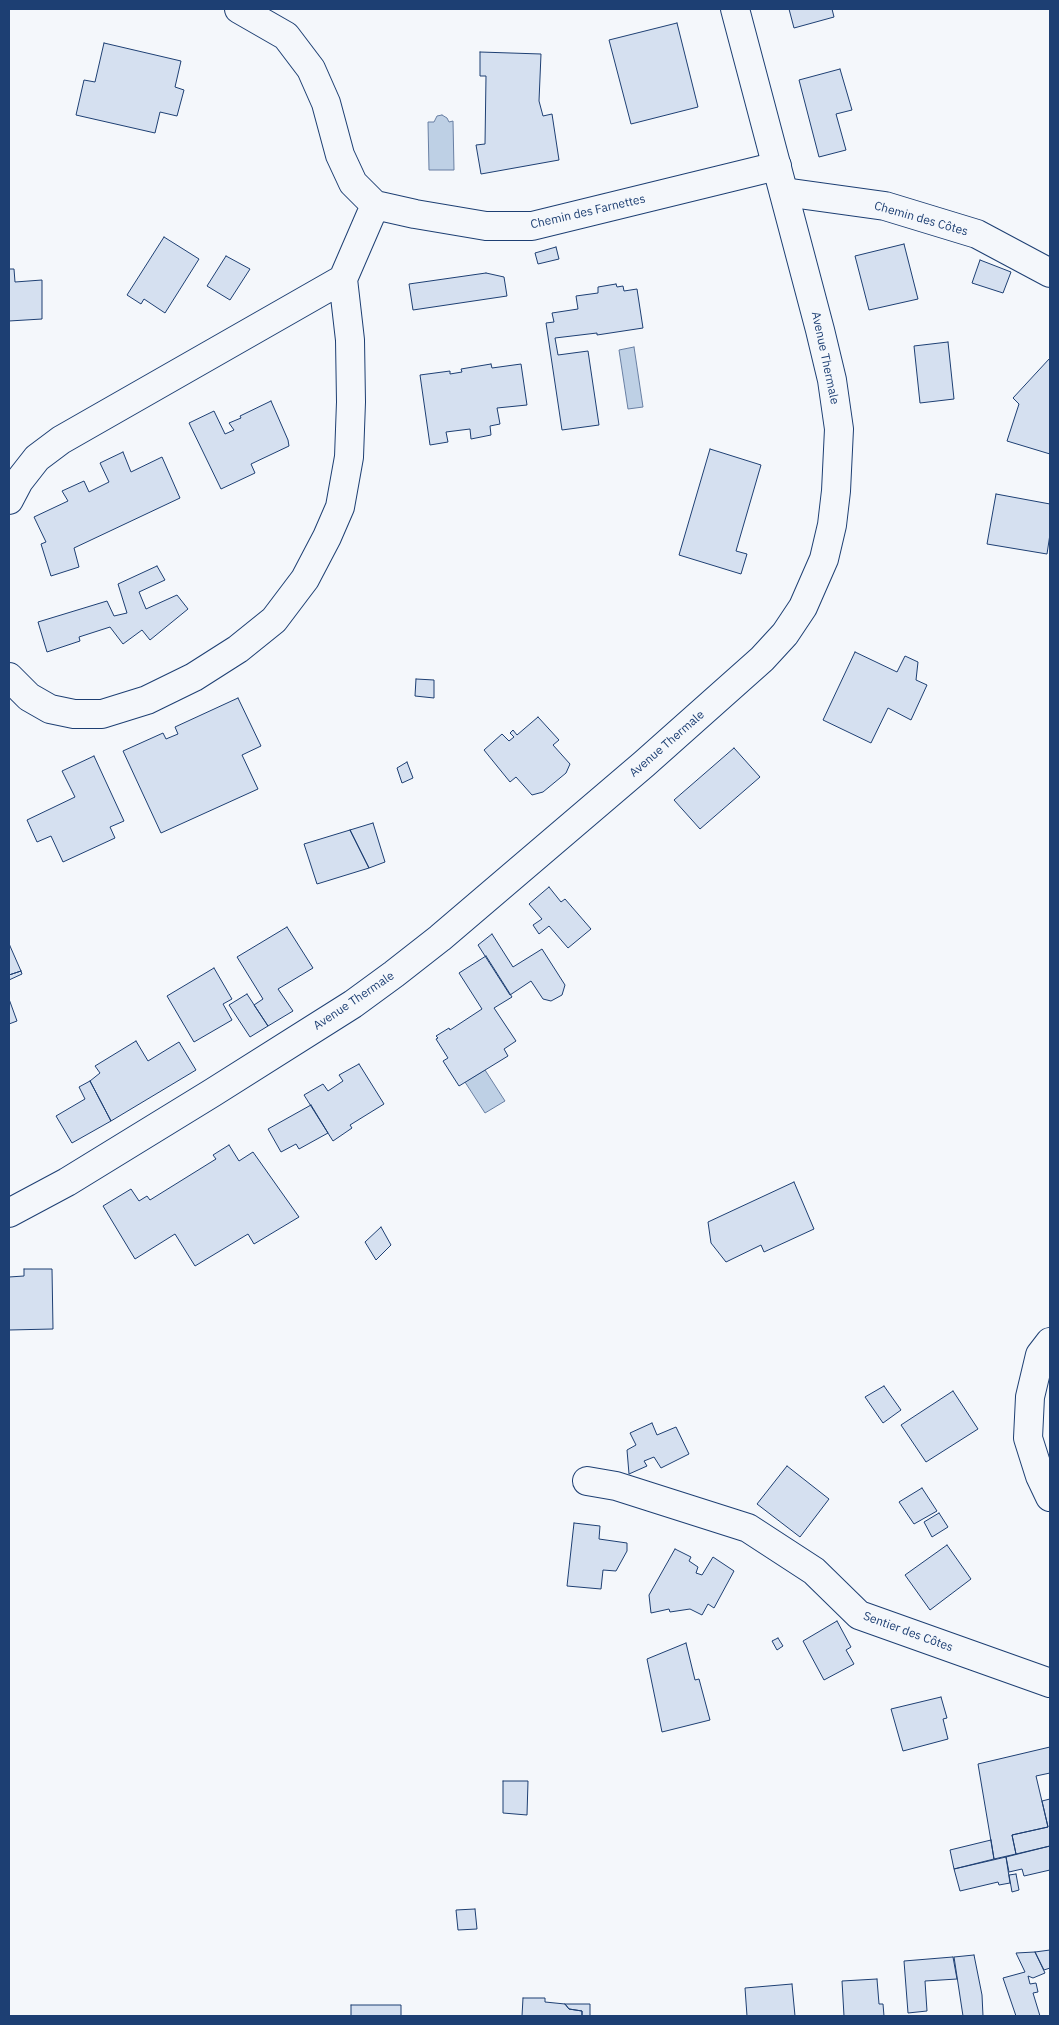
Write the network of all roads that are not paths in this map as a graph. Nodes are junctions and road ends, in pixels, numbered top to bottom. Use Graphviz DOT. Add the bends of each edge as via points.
graph roads {
  1 [pos="239,9"];
  2 [pos="735,9"];
  3 [pos="777,166"];
  4 [pos="784,192"];
  5 [pos="375,205"];
  6 [pos="1050,273"];
  7 [pos="343,279"];
  8 [pos="9,500"];
  9 [pos="9,677"];
  10 [pos="9,1213"];
  11 [pos="1050,1342"];
  12 [pos="586,1481"];
  13 [pos="1050,1497"];
  14 [pos="1050,1683"];
  1 -- 5 [label="street" via="286,36 311,69 326,103 340,155 353,183"];
  2 -- 3 [label="street, Avenue Thermale"];
  3 -- 4 [label="street, Avenue Thermale"];
  3 -- 5 [label="street, Chemin des Farnettes" via="532,226 486,226"];
  4 -- 6 [label="street, Chemin des Côtes" via="885,206 977,234"];
  4 -- 10 [label="street, Avenue Thermale" via="832,380 839,429 836,491 824,559 803,607 785,634 762,659 644,764 394,974 353,1004 212,1093"];
  5 -- 7 [label="street"];
  7 -- 8 [label="street" via="61,440 37,458"];
  7 -- 9 [label="street" via="350,340 351,402 349,457 340,506 328,537 305,579 274,620 238,649 194,677 147,700 102,714 74,714 50,709 29,697"];
  11 -- 13 [label="street" via="1040,1355 1030,1397 1028,1438"];
  12 -- 14 [label="street, Sentier des Côtes" via="616,1486 748,1528 814,1571 859,1615"];
}
